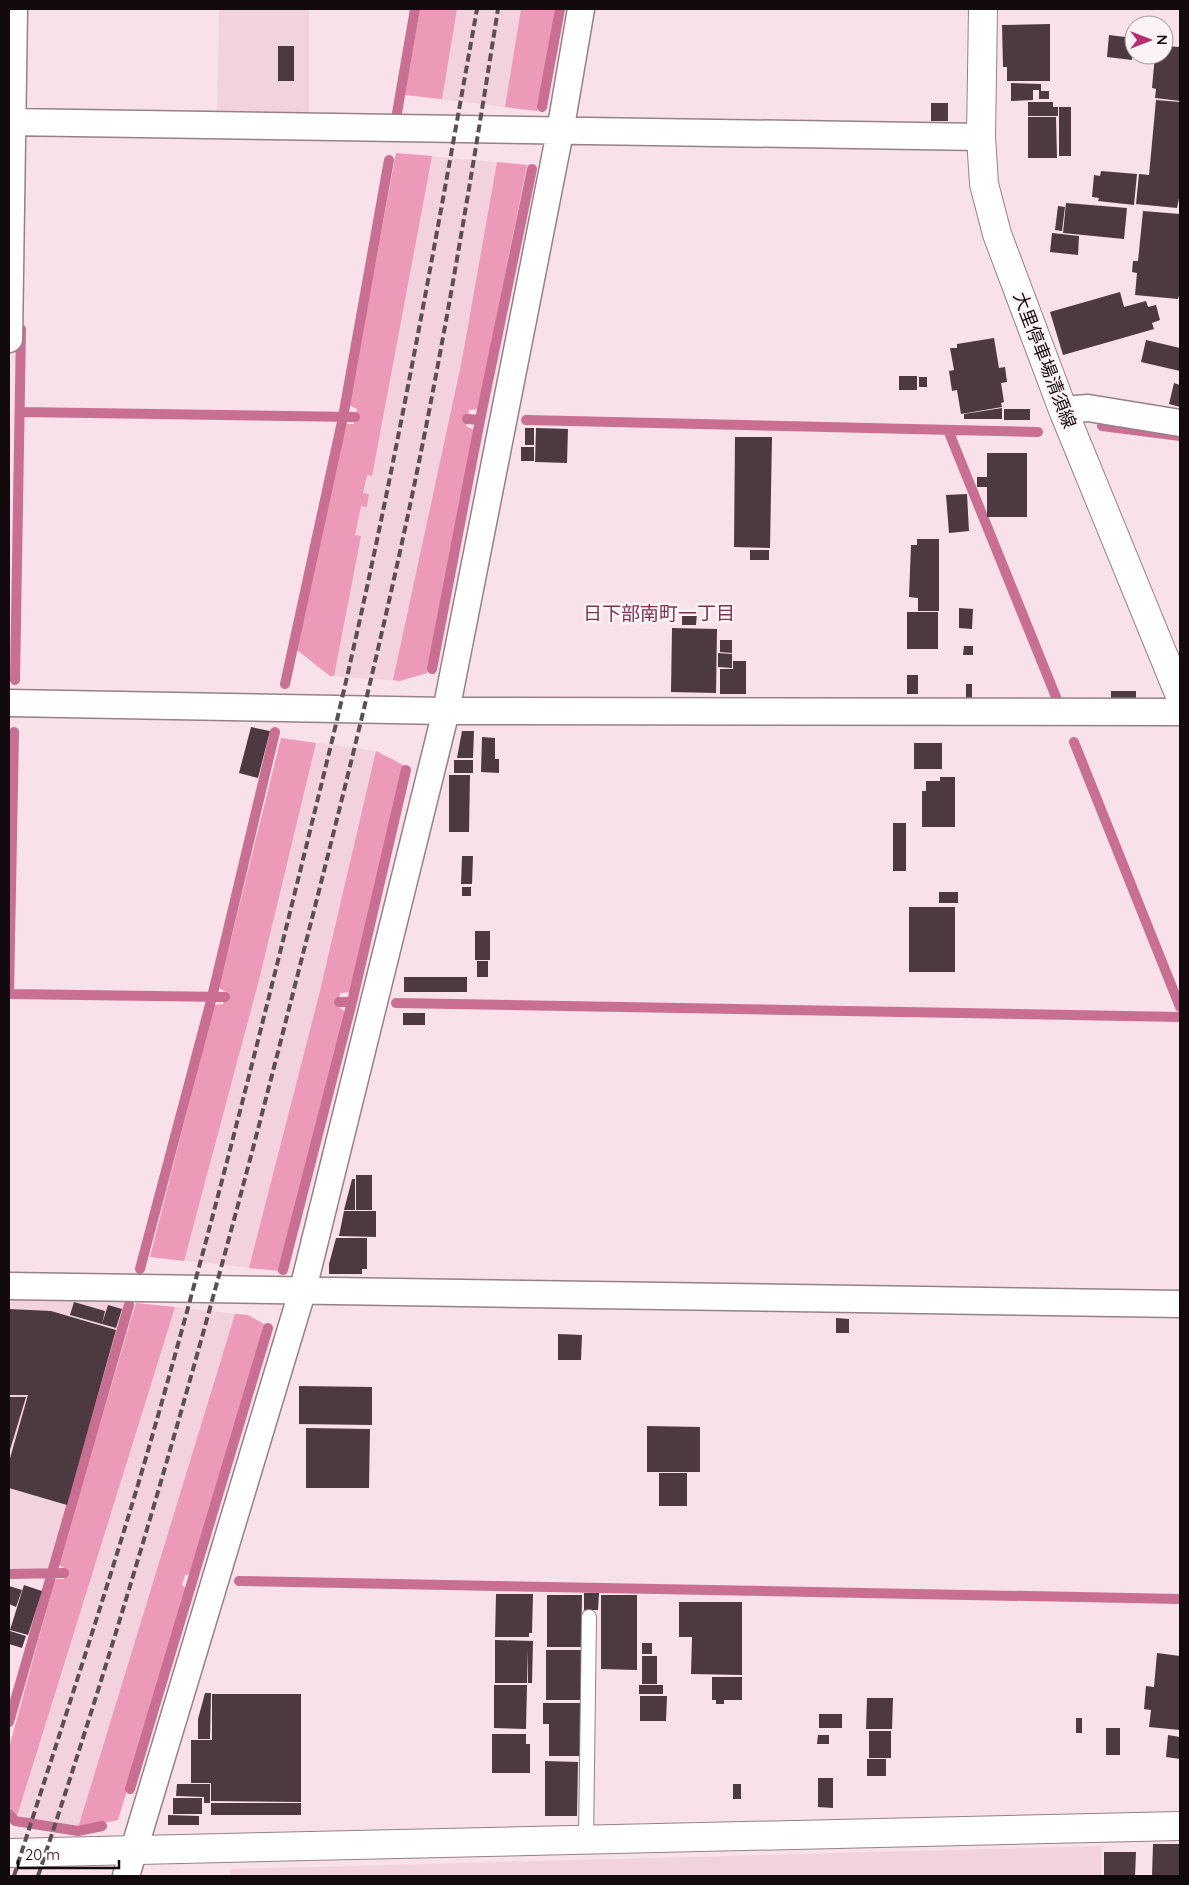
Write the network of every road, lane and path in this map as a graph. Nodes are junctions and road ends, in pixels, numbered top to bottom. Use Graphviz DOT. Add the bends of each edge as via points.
graph roads {
  1 [pos="14,9"];
  2 [pos="581,9"];
  3 [pos="983,9"];
  4 [pos="10,122"];
  5 [pos="560,132"];
  6 [pos="981,137"];
  7 [pos="9,339"];
  8 [pos="1063,410"];
  9 [pos="1180,423"];
  10 [pos="1180,696"];
  11 [pos="9,703"];
  12 [pos="446,711"];
  13 [pos="1180,712"];
  14 [pos="9,1286"];
  15 [pos="303,1289"];
  16 [pos="1180,1304"];
  17 [pos="589,1617"];
  18 [pos="1180,1826"];
  19 [pos="586,1839"];
  20 [pos="135,1849"];
  21 [pos="9,1853"];
  22 [pos="126,1876"];
  1 -- 4 [label="street"];
  2 -- 5 [label="street"];
  3 -- 6 [label="street, 大里停車場清須線"];
  4 -- 5 [label="street"];
  4 -- 7 [label="street"];
  5 -- 6 [label="street"];
  5 -- 12 [label="street"];
  6 -- 8 [label="street, 大里停車場清須線" via="984,184 997,234"];
  8 -- 9 [label="street" via="1088,408"];
  8 -- 10 [label="street, 大里停車場清須線"];
  11 -- 12 [label="street"];
  12 -- 13 [label="street"];
  12 -- 15 [label="street"];
  14 -- 15 [label="street"];
  15 -- 16 [label="street"];
  15 -- 20 [label="street"];
  17 -- 19 [label="lane"];
  18 -- 19 [label="street"];
  19 -- 20 [label="street"];
  20 -- 21 [label="street"];
  20 -- 22 [label="street"];
}
